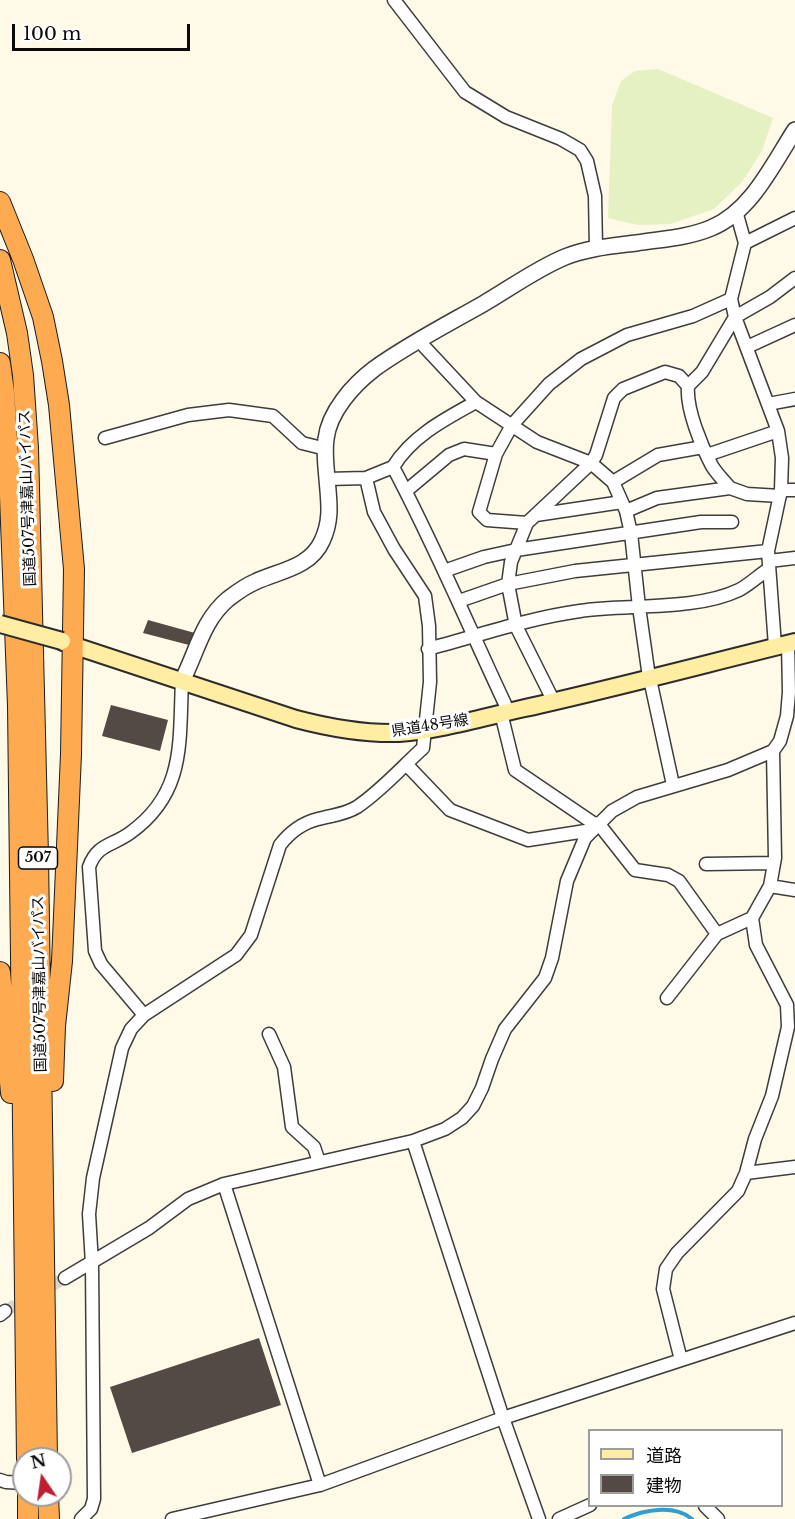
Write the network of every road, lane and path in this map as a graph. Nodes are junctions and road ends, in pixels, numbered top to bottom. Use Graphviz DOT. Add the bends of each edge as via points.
graph roads {
  1 [pos="394,0"];
  2 [pos="794,132"];
  3 [pos="0,202"];
  4 [pos="736,211"];
  5 [pos="795,218"];
  6 [pos="745,243"];
  7 [pos="596,248"];
  8 [pos="0,260"];
  9 [pos="795,278"];
  10 [pos="731,299"];
  11 [pos="735,317"];
  12 [pos="795,325"];
  13 [pos="419,341"];
  14 [pos="747,347"];
  15 [pos="0,363"];
  16 [pos="688,386"];
  17 [pos="795,399"];
  18 [pos="476,402"];
  19 [pos="768,404"];
  20 [pos="512,425"];
  21 [pos="778,431"];
  22 [pos="105,438"];
  23 [pos="326,449"];
  24 [pos="705,451"];
  25 [pos="496,454"];
  26 [pos="591,463"];
  27 [pos="393,467"];
  28 [pos="366,478"];
  29 [pos="327,479"];
  30 [pos="613,482"];
  31 [pos="730,488"];
  32 [pos="795,490"];
  33 [pos="406,491"];
  34 [pos="781,494"];
  35 [pos="624,506"];
  36 [pos="531,519"];
  37 [pos="732,522"];
  38 [pos="631,532"];
  39 [pos="516,550"];
  40 [pos="795,558"];
  41 [pos="768,560"];
  42 [pos="636,565"];
  43 [pos="444,571"];
  44 [pos="508,585"];
  45 [pos="459,601"];
  46 [pos="639,608"];
  47 [pos="0,624"];
  48 [pos="516,626"];
  49 [pos="474,637"];
  50 [pos="68,643"];
  51 [pos="786,644"];
  52 [pos="428,650"];
  53 [pos="650,679"];
  54 [pos="182,681"];
  55 [pos="551,702"];
  56 [pos="504,713"];
  57 [pos="425,730"];
  58 [pos="773,751"];
  59 [pos="406,764"];
  60 [pos="673,785"];
  61 [pos="595,826"];
  62 [pos="774,863"];
  63 [pos="706,864"];
  64 [pos="770,886"];
  65 [pos="795,890"];
  66 [pos="752,918"];
  67 [pos="717,934"];
  68 [pos="0,972"];
  69 [pos="667,998"];
  70 [pos="144,1015"];
  71 [pos="269,1034"];
  72 [pos="413,1141"];
  73 [pos="319,1162"];
  74 [pos="795,1167"];
  75 [pos="746,1173"];
  76 [pos="224,1184"];
  77 [pos="92,1264"];
  78 [pos="34,1269"];
  79 [pos="65,1278"];
  80 [pos="795,1323"];
  81 [pos="681,1360"];
  82 [pos="503,1418"];
  83 [pos="27,1447"];
  84 [pos="46,1447"];
  85 [pos="320,1485"];
  86 [pos="588,1506"];
  87 [pos="706,1507"];
  88 [pos="81,1519"];
  89 [pos="172,1519"];
  90 [pos="538,1519"];
  91 [pos="559,1519"];
  92 [pos="717,1519"];
  1 -- 7 [label="street" via="465,92 506,117 580,150 587,160 595,196"];
  2 -- 4 [label="street" via="752,196"];
  3 -- 50 [label="highway" via="43,317 54,372 74,569"];
  4 -- 6 [label="street"];
  4 -- 7 [label="street" via="713,227 687,236"];
  5 -- 6 [label="street"];
  6 -- 10 [label="street"];
  7 -- 13 [label="street" via="565,257"];
  8 -- 78 [label="highway, 国道507号津嘉山バイパス / 507" via="17,333 28,448 38,845"];
  9 -- 11 [label="street"];
  10 -- 11 [label="street"];
  10 -- 20 [label="street" via="693,316 627,334 581,358 549,384"];
  11 -- 14 [label="street"];
  11 -- 16 [label="street" via="702,372"];
  12 -- 14 [label="street"];
  13 -- 18 [label="street"];
  13 -- 23 [label="street" via="355,385 329,426"];
  14 -- 19 [label="street"];
  15 -- 78 [label="highway, 国道507号津嘉山バイパス / 507" via="9,470 18,706"];
  16 -- 24 [label="street" via="687,398"];
  16 -- 26 [label="street" via="679,376 665,372 623,389 614,398"];
  17 -- 19 [label="street"];
  18 -- 20 [label="street"];
  18 -- 27 [label="street" via="438,423 402,452"];
  19 -- 21 [label="street"];
  20 -- 25 [label="street"];
  20 -- 26 [label="street" via="537,442"];
  21 -- 24 [label="street"];
  21 -- 34 [label="street"];
  22 -- 23 [label="street" via="188,415 228,410 273,416 302,443"];
  23 -- 29 [label="street"];
  24 -- 30 [label="street" via="658,455"];
  24 -- 31 [label="street"];
  25 -- 33 [label="street" via="464,450 449,455"];
  25 -- 36 [label="street" via="479,512 487,520"];
  26 -- 30 [label="street"];
  26 -- 36 [label="street"];
  27 -- 28 [label="street"];
  27 -- 33 [label="street"];
  28 -- 29 [label="street"];
  28 -- 52 [label="street" via="374,512 425,596"];
  29 -- 54 [label="street" via="329,526 321,544 299,565 255,582 226,601 203,630"];
  30 -- 35 [label="street"];
  31 -- 34 [label="street" via="747,494"];
  31 -- 35 [label="street"];
  32 -- 34 [label="street"];
  33 -- 43 [label="street"];
  34 -- 41 [label="street"];
  35 -- 36 [label="street"];
  35 -- 38 [label="street"];
  36 -- 39 [label="street"];
  37 -- 38 [label="street" via="701,522"];
  38 -- 39 [label="street"];
  38 -- 42 [label="street"];
  39 -- 43 [label="street"];
  39 -- 44 [label="street"];
  40 -- 41 [label="street"];
  41 -- 42 [label="street"];
  41 -- 46 [label="street" via="739,590 706,600"];
  41 -- 51 [label="street"];
  42 -- 44 [label="street" via="575,571"];
  42 -- 46 [label="street"];
  43 -- 45 [label="street"];
  44 -- 45 [label="street"];
  44 -- 48 [label="street"];
  45 -- 49 [label="street"];
  46 -- 48 [label="street" via="580,611"];
  46 -- 53 [label="street"];
  47 -- 50 [label="main road, 県道48号線, bridge"];
  48 -- 49 [label="street"];
  48 -- 55 [label="street"];
  49 -- 52 [label="street"];
  49 -- 56 [label="street" via="505,704"];
  50 -- 54 [label="main road, 県道48号線"];
  50 -- 78 [label="highway" via="67,864 62,961"];
  51 -- 53 [label="main road, 県道48号線"];
  51 -- 58 [label="street" via="787,716"];
  52 -- 57 [label="street" via="430,682"];
  53 -- 55 [label="main road, 県道48号線"];
  53 -- 60 [label="street"];
  54 -- 57 [label="main road, 県道48号線" via="296,720 333,728 374,733"];
  54 -- 70 [label="street" via="177,767 171,786 133,832 93,855 89,867 95,951 101,964"];
  55 -- 56 [label="main road, 県道48号線"];
  56 -- 57 [label="main road, 県道48号線"];
  56 -- 61 [label="street" via="515,770"];
  57 -- 59 [label="street" via="423,748"];
  58 -- 60 [label="street" via="728,770"];
  58 -- 62 [label="street"];
  59 -- 61 [label="street" via="450,810 528,840"];
  59 -- 70 [label="street" via="357,807 300,826 288,835 280,845 251,935 236,955"];
  60 -- 61 [label="street" via="637,797"];
  61 -- 67 [label="street" via="635,870 668,875 679,881"];
  61 -- 72 [label="street" via="585,838 567,881 545,978 505,1029 472,1106 445,1129"];
  62 -- 63 [label="street"];
  62 -- 64 [label="street"];
  64 -- 65 [label="street"];
  64 -- 66 [label="street"];
  66 -- 67 [label="street"];
  66 -- 75 [label="street" via="756,945 787,1005 788,1027 772,1096"];
  67 -- 69 [label="street"];
  68 -- 78 [label="highway"];
  70 -- 77 [label="street" via="130,1029 123,1048 93,1178 89,1214"];
  71 -- 73 [label="street" via="284,1067 292,1126 314,1147"];
  72 -- 73 [label="street"];
  72 -- 82 [label="street"];
  73 -- 76 [label="street"];
  74 -- 75 [label="street"];
  75 -- 81 [label="street" via="738,1191 666,1269 663,1289"];
  76 -- 77 [label="street" via="188,1199"];
  76 -- 85 [label="street"];
  77 -- 79 [label="street"];
  77 -- 88 [label="street" via="94,1499"];
  78 -- 83 [label="highway, 国道507号津嘉山バイパス / 507"];
  78 -- 84 [label="highway, 国道507号津嘉山バイパス / 507"];
  80 -- 81 [label="street"];
  81 -- 82 [label="street"];
  82 -- 85 [label="street"];
  82 -- 90 [label="street"];
  85 -- 89 [label="street"];
  86 -- 91 [label="street"];
  87 -- 92 [label="street"];
}
